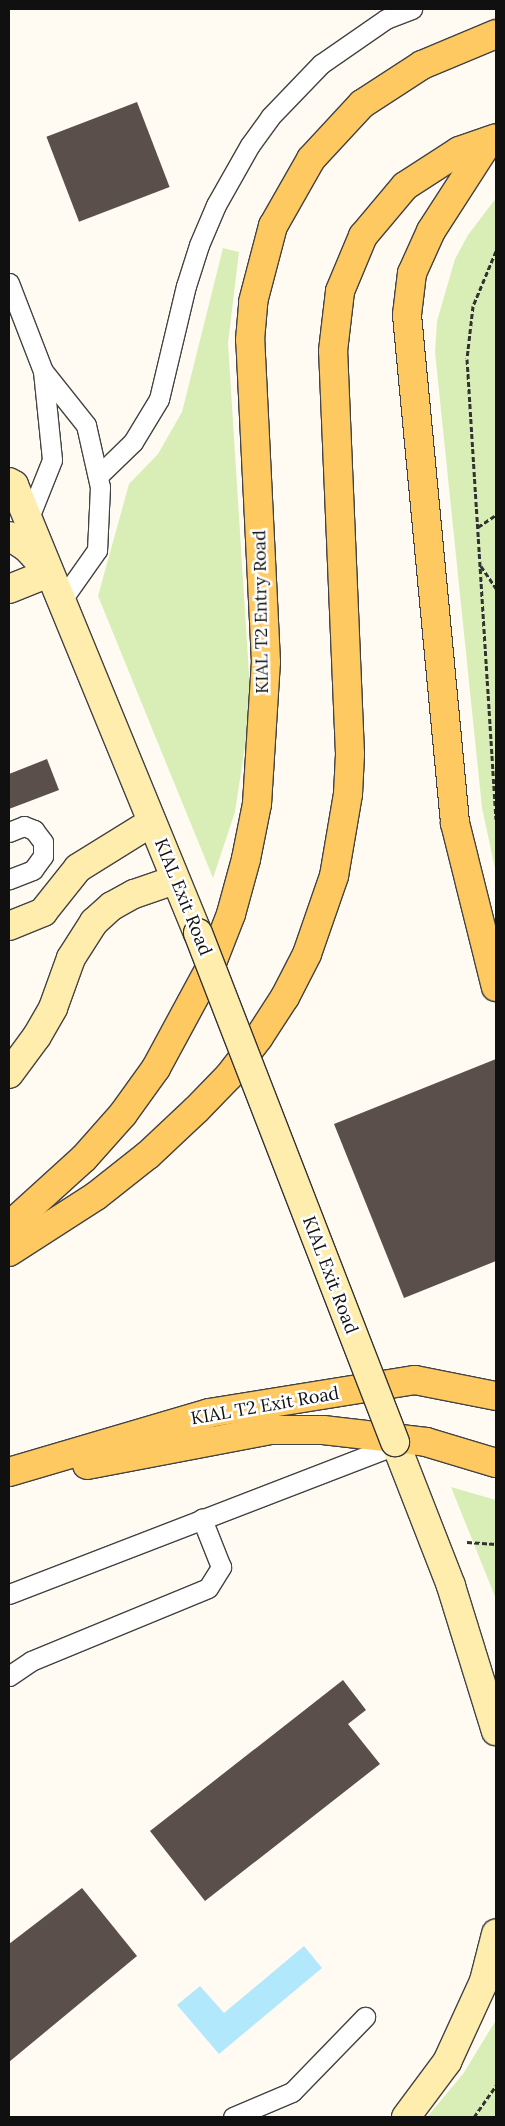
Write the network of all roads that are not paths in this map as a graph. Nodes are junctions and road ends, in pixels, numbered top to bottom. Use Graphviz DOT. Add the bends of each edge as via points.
graph roads {
  1 [pos="412,9"];
  2 [pos="496,34"];
  3 [pos="493,139"];
  4 [pos="9,283"];
  5 [pos="43,372"];
  6 [pos="98,476"];
  7 [pos="9,482"];
  8 [pos="18,528"];
  9 [pos="49,573"];
  10 [pos="9,589"];
  11 [pos="61,601"];
  12 [pos="152,822"];
  13 [pos="9,832"];
  14 [pos="9,879"];
  15 [pos="175,880"];
  16 [pos="9,926"];
  17 [pos="496,987"];
  18 [pos="9,1074"];
  19 [pos="9,1226"];
  20 [pos="9,1252"];
  21 [pos="496,1396"];
  22 [pos="396,1443"];
  23 [pos="496,1463"];
  24 [pos="9,1472"];
  25 [pos="9,1480"];
  26 [pos="202,1519"];
  27 [pos="9,1594"];
  28 [pos="9,1676"];
  29 [pos="496,1731"];
  30 [pos="496,1934"];
  31 [pos="365,2017"];
  32 [pos="233,2117"];
  33 [pos="406,2117"];
  1 -- 6 [label="lane" via="386,19 321,64 287,97 250,145 220,197 199,245 159,399 133,442"];
  2 -- 19 [label="main road, KIAL T2 Entry Road" via="422,65 362,104 311,158 273,226 253,302 250,340 266,662 257,804 246,859 210,968 156,1068 123,1114 84,1158"];
  3 -- 17 [label="main road" via="432,231 412,273 407,315 455,823"];
  3 -- 20 [label="main road" via="459,151 405,186 363,236 340,291 333,351 350,754 343,836 322,916 285,997 229,1076 148,1155 96,1196"];
  4 -- 5 [label="lane"];
  5 -- 6 [label="lane" via="86,425"];
  5 -- 8 [label="lane" via="52,460"];
  6 -- 11 [label="lane" via="97,550"];
  7 -- 8 [label="main road, KIAL Exit Road" via="14,485"];
  8 -- 9 [label="main road, KIAL Exit Road"];
  9 -- 10 [label="main road"];
  9 -- 11 [label="main road, KIAL Exit Road"];
  11 -- 12 [label="main road, KIAL Exit Road"];
  12 -- 15 [label="main road, KIAL Exit Road"];
  12 -- 16 [label="main road" via="78,868 43,912"];
  13 -- 14 [label="lane" via="24,826 34,830 43,842 43,856 33,870"];
  15 -- 18 [label="main road" via="134,894 112,906 94,922 71,958 53,1008"];
  15 -- 22 [label="main road, KIAL Exit Road, bridge"];
  21 -- 24 [label="main road, KIAL T2 Exit Road" via="415,1380 209,1413"];
  22 -- 26 [label="lane"];
  22 -- 29 [label="main road, KIAL Exit Road" via="451,1586"];
  23 -- 25 [label="main road, KIAL T2 Exit Road" via="426,1442 375,1434 271,1430"];
  26 -- 27 [label="lane"];
  26 -- 28 [label="lane" via="221,1567 208,1588 31,1661"];
  30 -- 33 [label="main road" via="484,1981 447,2062"];
  31 -- 32 [label="lane" via="292,2092"];
}
